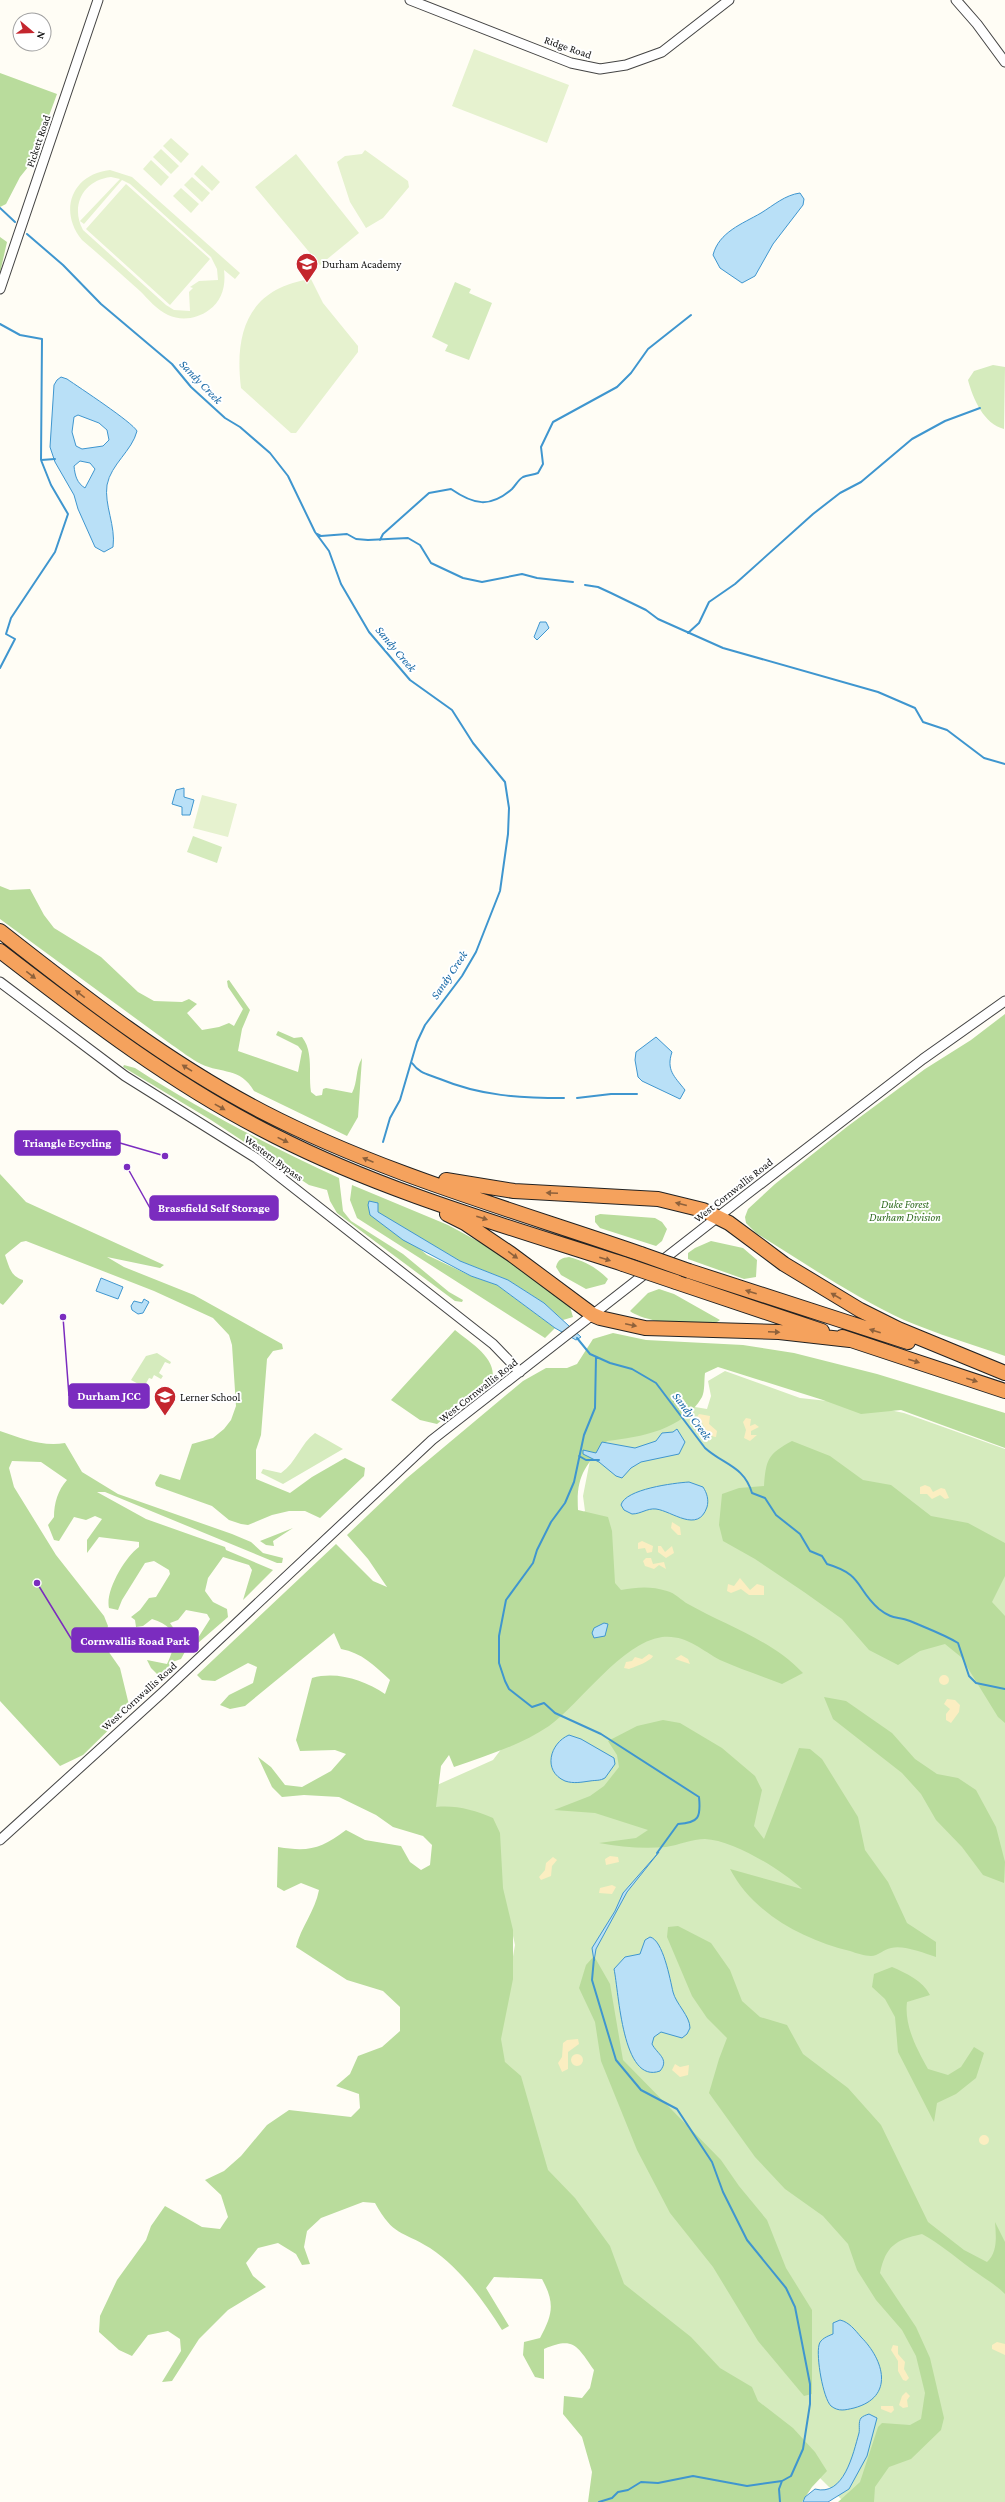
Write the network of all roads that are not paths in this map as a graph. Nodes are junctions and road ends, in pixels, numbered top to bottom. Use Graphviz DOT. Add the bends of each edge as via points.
graph roads {
  1 [pos="98,0"];
  2 [pos="410,0"];
  3 [pos="730,0"];
  4 [pos="956,0"];
  5 [pos="1005,62"];
  6 [pos="0,289"];
  7 [pos="0,932"];
  8 [pos="0,951"];
  9 [pos="0,982"];
  10 [pos="1005,1001"];
  11 [pos="404,1174"];
  12 [pos="379,1182"];
  13 [pos="718,1216"];
  14 [pos="593,1315"];
  15 [pos="850,1340"];
  16 [pos="520,1372"];
  17 [pos="1005,1373"];
  18 [pos="1005,1391"];
  19 [pos="0,1840"];
  1 -- 6 [label="street, Pickett Road"];
  2 -- 3 [label="street, Ridge Road" via="571,63 600,69 626,65 662,52"];
  4 -- 5 [label="street"];
  11 -- 7 [label="highway, one-way" via="282,1121 200,1076 130,1030"];
  8 -- 12 [label="highway, one-way" via="114,1039 186,1087 275,1136"];
  9 -- 16 [label="street, Western Bypass" via="125,1076 256,1158 482,1336"];
  10 -- 13 [label="street, West Cornwallis Road" via="923,1059"];
  13 -- 11 [label="highway, one-way" via="685,1204 658,1199 514,1191 423,1174"];
  17 -- 11 [label="highway, one-way, bridge" via="689,1271"];
  12 -- 14 [label="highway, one-way" via="465,1223"];
  12 -- 15 [label="highway, one-way, bridge"];
  13 -- 14 [label="street, West Cornwallis Road"];
  17 -- 13 [label="highway, one-way" via="898,1329 860,1310 784,1264"];
  14 -- 15 [label="highway, one-way" via="645,1328 779,1332"];
  14 -- 16 [label="street, West Cornwallis Road"];
  15 -- 18 [label="highway, one-way"];
  16 -- 19 [label="street, West Cornwallis Road" via="426,1445 163,1692"];
}
